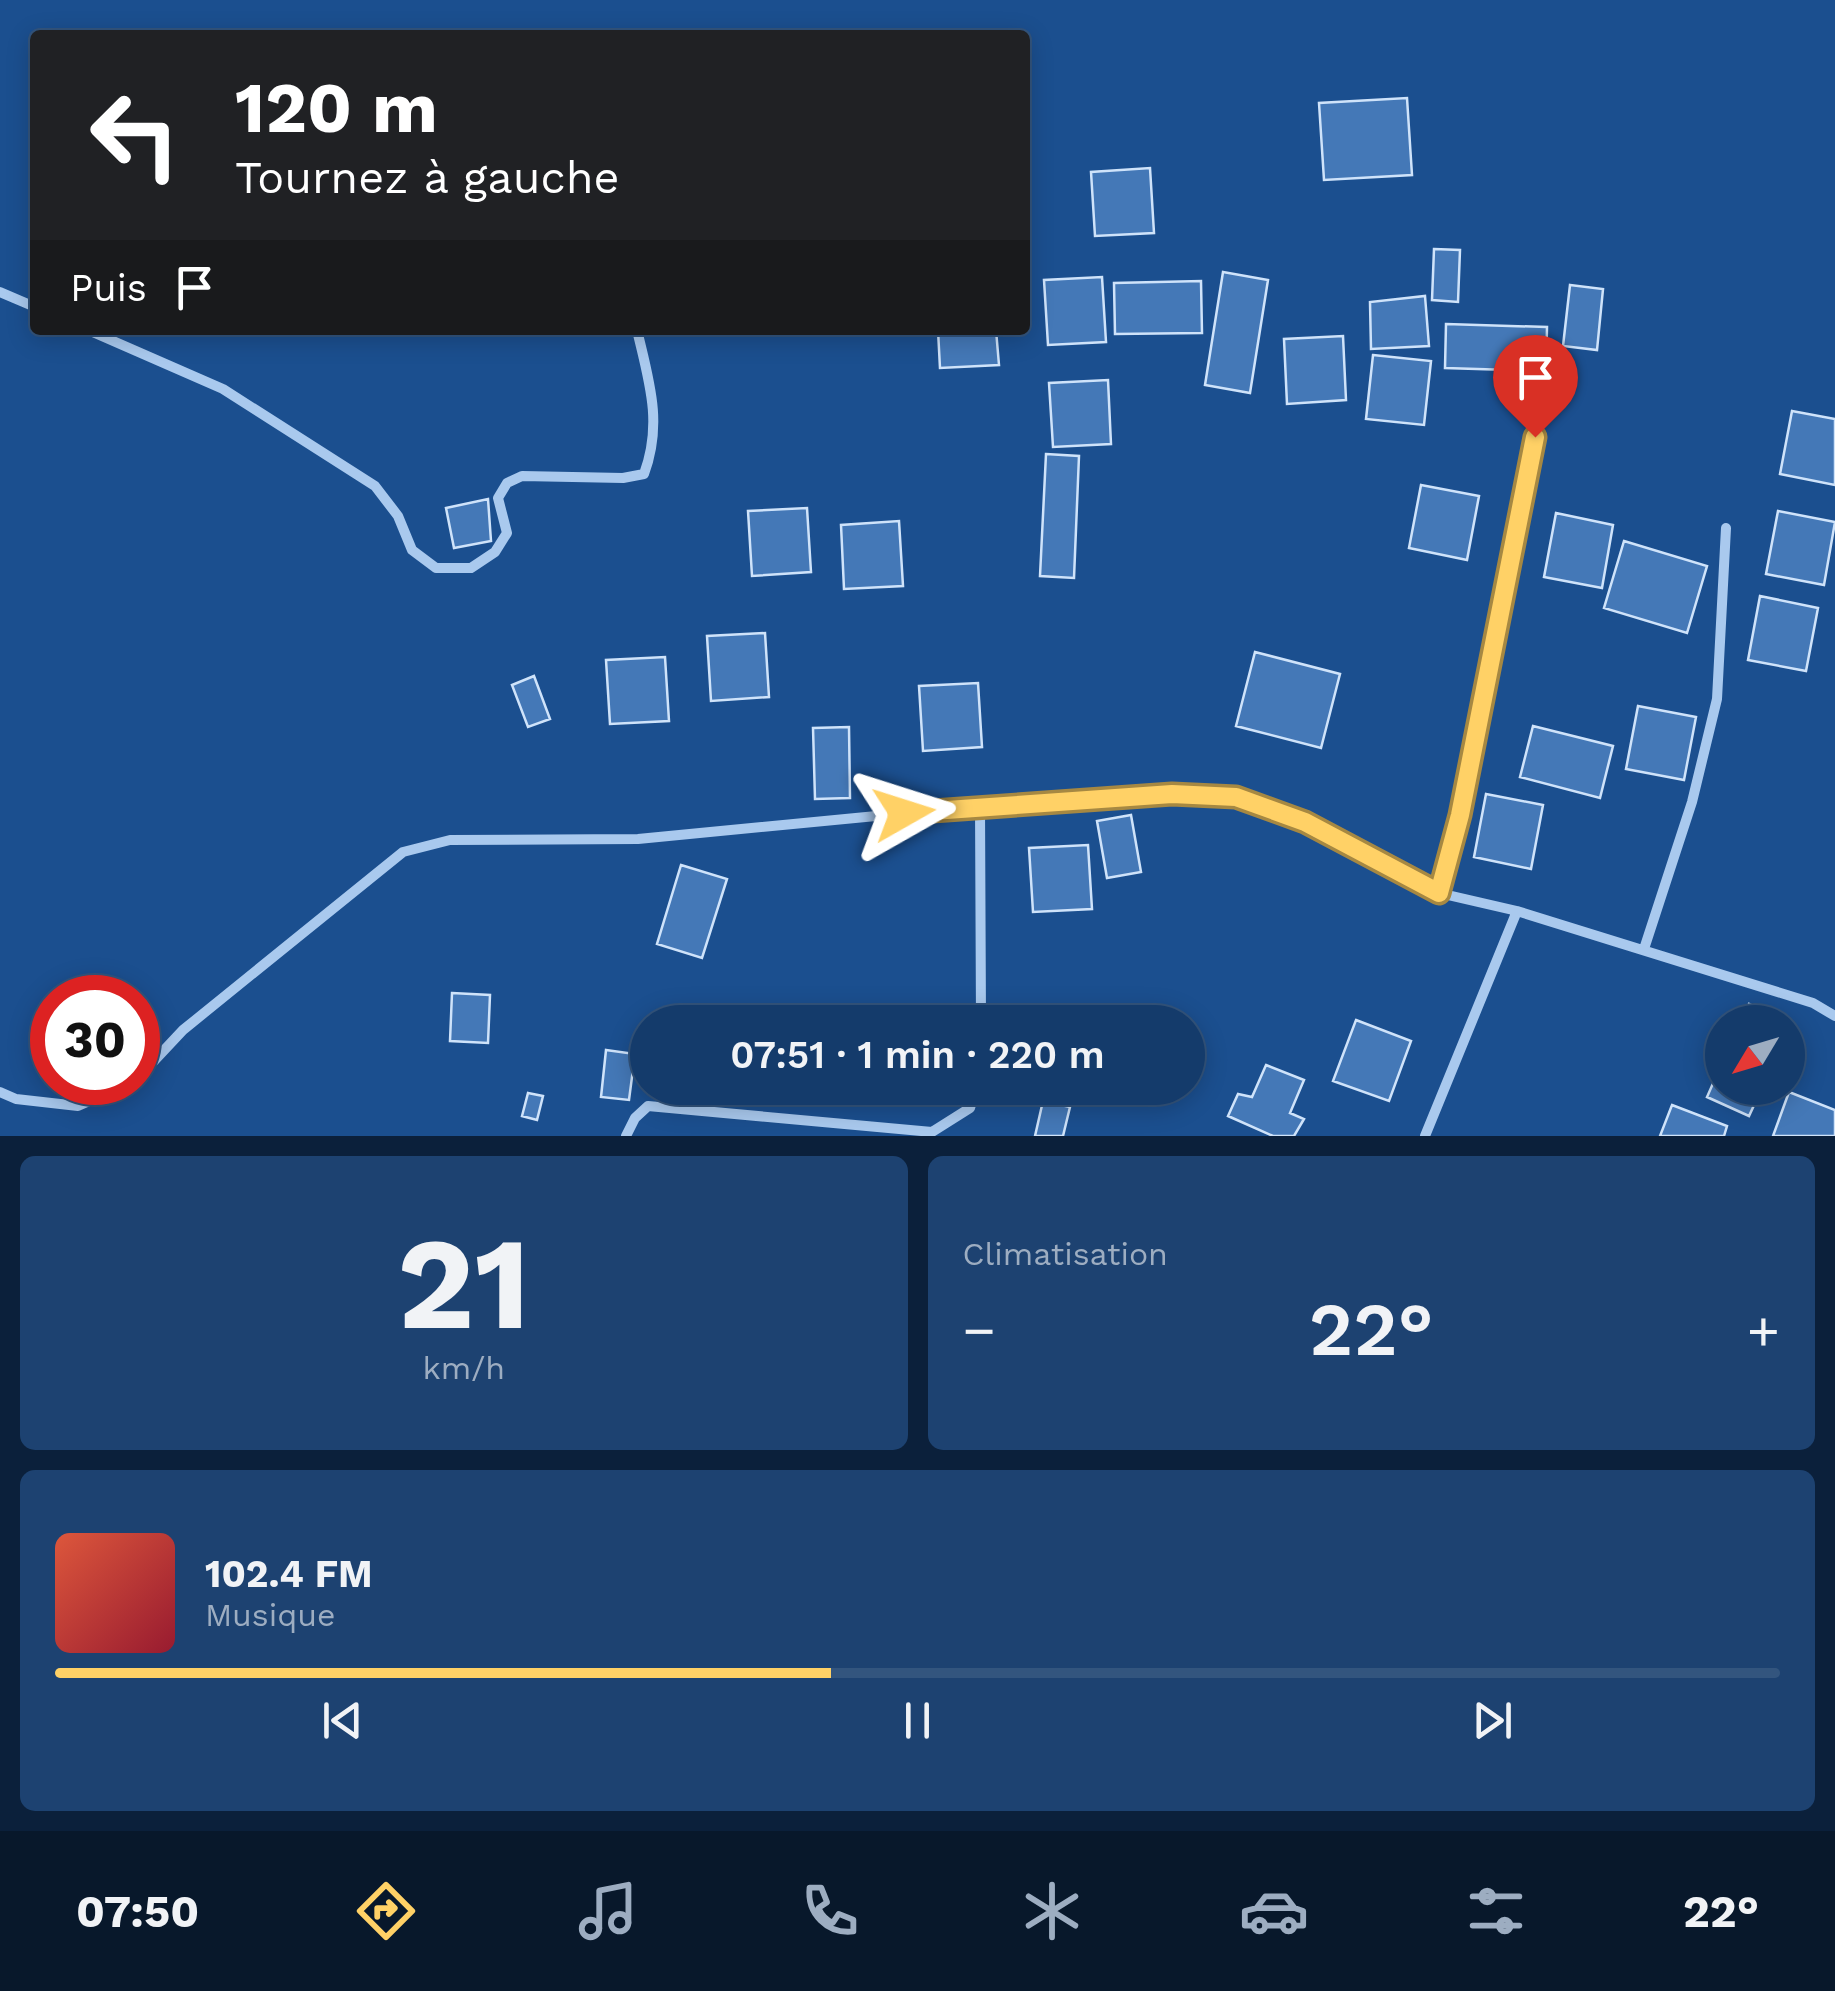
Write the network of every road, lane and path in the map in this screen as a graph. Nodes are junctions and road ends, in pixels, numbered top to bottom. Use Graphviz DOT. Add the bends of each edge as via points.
graph roads {
  1 [pos="0,292"];
  2 [pos="30,305"];
  3 [pos="99,335"];
  4 [pos="638,335"];
  5 [pos="1535,437"];
  6 [pos="1726,528"];
  7 [pos="980,806"];
  8 [pos="1439,893"];
  9 [pos="1518,911"];
  10 [pos="1644,949"];
  11 [pos="981,1005"];
  12 [pos="1835,1016"];
  13 [pos="160,1054"];
  14 [pos="0,1092"];
  15 [pos="30,1101"];
  16 [pos="971,1105"];
  17 [pos="626,1136"];
  18 [pos="1424,1136"];
  1 -- 2 [label="street"];
  3 -- 4 [label="street" via="223,389 375,486 412,550 436,568 472,568 495,552 507,533 498,498 522,476 644,474 654,448 651,378"];
  5 -- 8 [label="street"];
  6 -- 10 [label="street" via="1718,699"];
  7 -- 8 [label="street" via="1172,794 1236,797 1305,822"];
  7 -- 11 [label="street"];
  7 -- 13 [label="street" via="638,839 450,840 404,852"];
  8 -- 9 [label="street"];
  9 -- 10 [label="street"];
  9 -- 18 [label="street"];
  10 -- 12 [label="street"];
  14 -- 15 [label="street"];
  16 -- 17 [label="street" via="932,1132 648,1106"];
}
